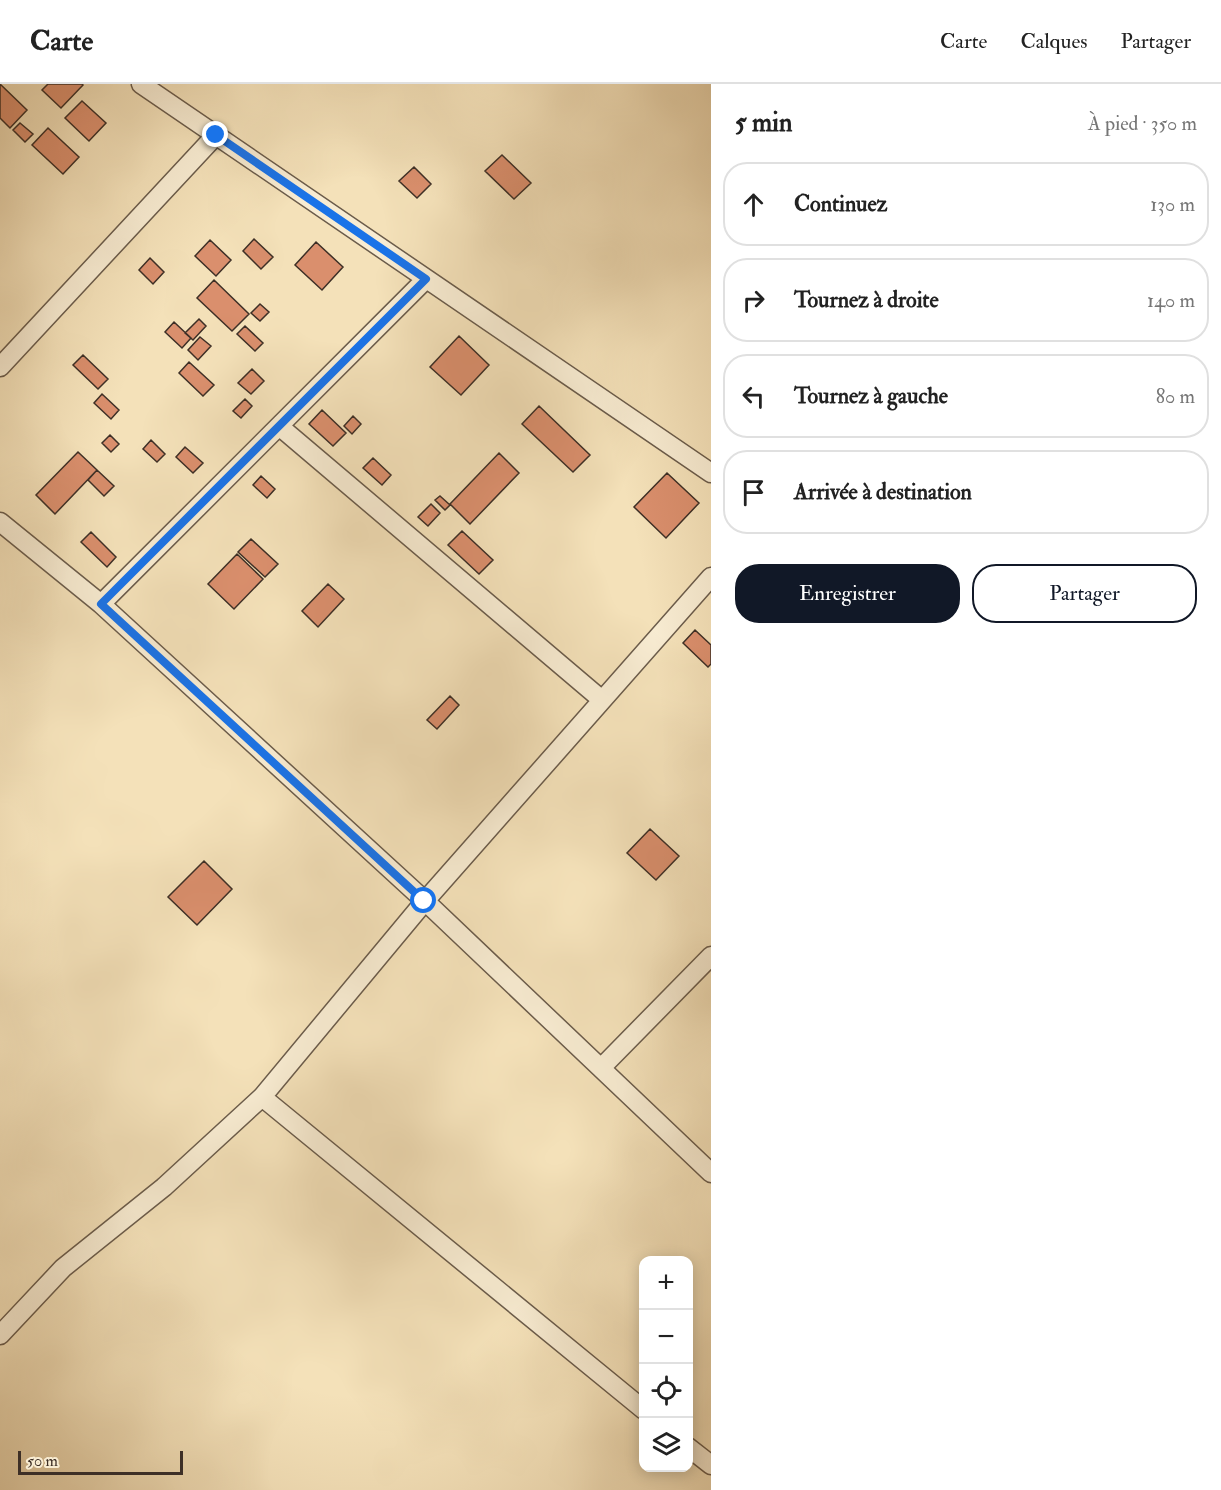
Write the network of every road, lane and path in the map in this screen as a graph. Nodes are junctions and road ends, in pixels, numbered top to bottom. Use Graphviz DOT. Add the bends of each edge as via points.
graph roads {
  1 [pos="141,84"];
  2 [pos="216,135"];
  3 [pos="426,279"];
  4 [pos="0,367"];
  5 [pos="279,426"];
  6 [pos="711,473"];
  7 [pos="0,522"];
  8 [pos="711,577"];
  9 [pos="101,604"];
  10 [pos="602,700"];
  11 [pos="424,901"];
  12 [pos="711,956"];
  13 [pos="601,1068"];
  14 [pos="262,1097"];
  15 [pos="711,1173"];
  16 [pos="0,1335"];
  17 [pos="639,1406"];
  18 [pos="693,1451"];
  19 [pos="711,1466"];
  1 -- 2 [label="street"];
  2 -- 3 [label="street"];
  2 -- 4 [label="street"];
  3 -- 5 [label="street"];
  3 -- 6 [label="street"];
  5 -- 9 [label="street"];
  5 -- 10 [label="street"];
  7 -- 9 [label="street"];
  8 -- 10 [label="street"];
  9 -- 11 [label="street"];
  10 -- 11 [label="street"];
  11 -- 13 [label="street"];
  11 -- 14 [label="street"];
  12 -- 13 [label="street"];
  13 -- 15 [label="street"];
  14 -- 16 [label="street" via="164,1187 63,1268"];
  14 -- 17 [label="street"];
  18 -- 19 [label="street"];
}
